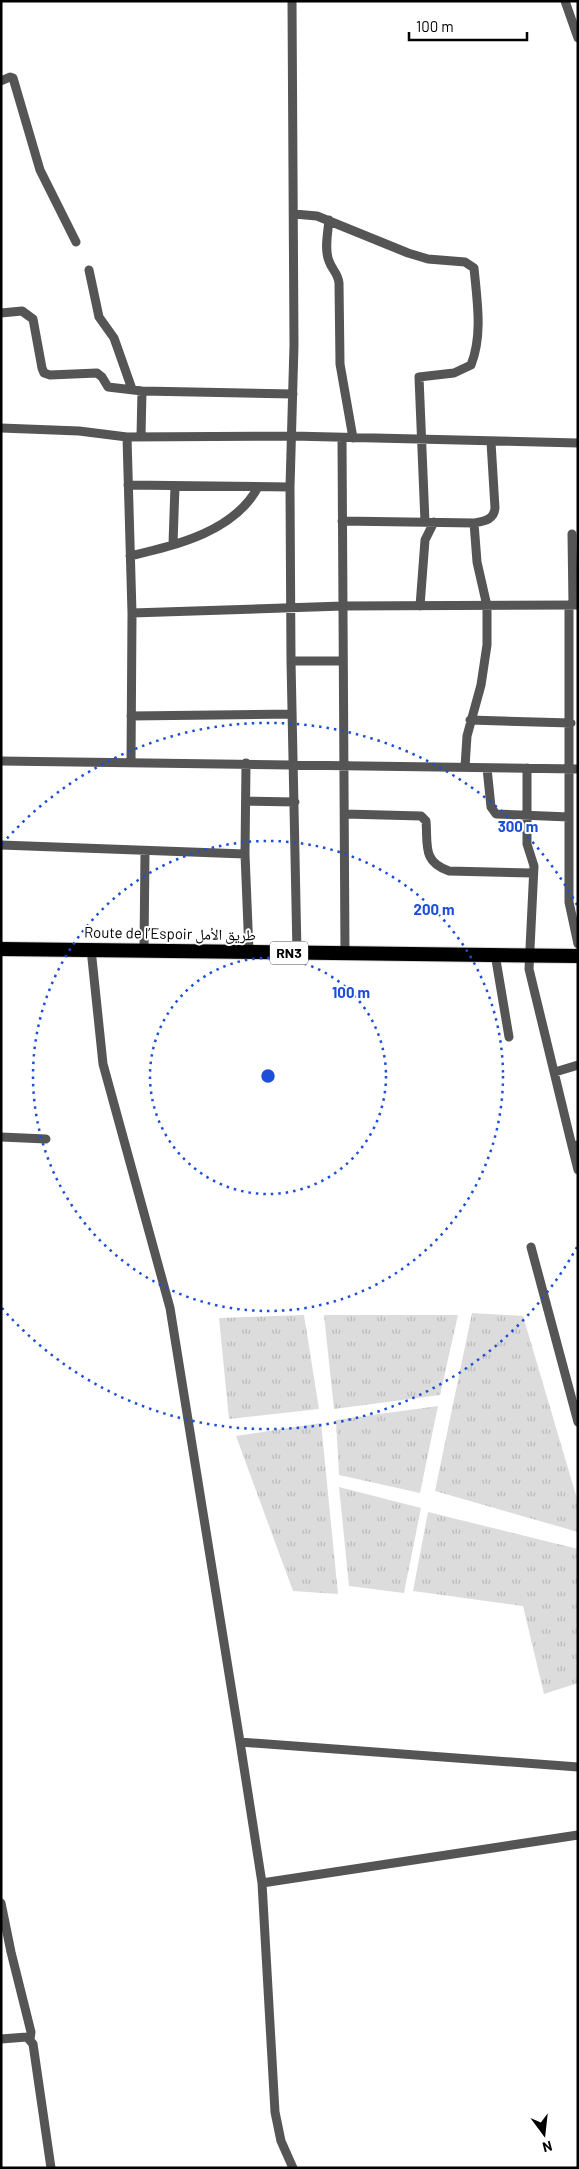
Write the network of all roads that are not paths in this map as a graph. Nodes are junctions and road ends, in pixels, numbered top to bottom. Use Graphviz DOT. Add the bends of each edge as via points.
graph roads {
  1 [pos="292,1"];
  2 [pos="566,1"];
  3 [pos="578,38"];
  4 [pos="1,81"];
  5 [pos="294,214"];
  6 [pos="329,220"];
  7 [pos="76,242"];
  8 [pos="89,270"];
  9 [pos="1,313"];
  10 [pos="132,389"];
  11 [pos="142,391"];
  12 [pos="293,394"];
  13 [pos="1,428"];
  14 [pos="141,436"];
  15 [pos="292,436"];
  16 [pos="126,437"];
  17 [pos="342,438"];
  18 [pos="352,438"];
  19 [pos="421,440"];
  20 [pos="492,442"];
  21 [pos="578,442"];
  22 [pos="128,485"];
  23 [pos="175,486"];
  24 [pos="258,487"];
  25 [pos="290,487"];
  26 [pos="342,521"];
  27 [pos="429,522"];
  28 [pos="474,523"];
  29 [pos="572,534"];
  30 [pos="173,544"];
  31 [pos="130,556"];
  32 [pos="573,605"];
  33 [pos="343,606"];
  34 [pos="420,606"];
  35 [pos="486,606"];
  36 [pos="290,607"];
  37 [pos="132,613"];
  38 [pos="291,661"];
  39 [pos="342,661"];
  40 [pos="292,714"];
  41 [pos="131,716"];
  42 [pos="470,720"];
  43 [pos="570,723"];
  44 [pos="1,761"];
  45 [pos="131,763"];
  46 [pos="246,763"];
  47 [pos="294,764"];
  48 [pos="344,766"];
  49 [pos="465,767"];
  50 [pos="488,768"];
  51 [pos="528,768"];
  52 [pos="574,769"];
  53 [pos="246,801"];
  54 [pos="295,802"];
  55 [pos="345,814"];
  56 [pos="526,816"];
  57 [pos="569,817"];
  58 [pos="1,845"];
  59 [pos="145,852"];
  60 [pos="246,854"];
  61 [pos="533,873"];
  62 [pos="578,944"];
  63 [pos="1,949"];
  64 [pos="91,949"];
  65 [pos="144,949"];
  66 [pos="249,952"];
  67 [pos="297,953"];
  68 [pos="345,954"];
  69 [pos="495,954"];
  70 [pos="528,954"];
  71 [pos="578,956"];
  72 [pos="509,1037"];
  73 [pos="578,1065"];
  74 [pos="554,1072"];
  75 [pos="1,1137"];
  76 [pos="46,1139"];
  77 [pos="575,1146"];
  78 [pos="578,1170"];
  79 [pos="532,1247"];
  80 [pos="578,1422"];
  81 [pos="240,1742"];
  82 [pos="578,1767"];
  83 [pos="578,1835"];
  84 [pos="262,1883"];
  85 [pos="1,1903"];
  86 [pos="1,2039"];
  87 [pos="30,2039"];
  88 [pos="51,2168"];
  89 [pos="293,2168"];
  1 -- 5 [label="street"];
  2 -- 3 [label="street"];
  4 -- 7 [label="street" via="14,78 40,170"];
  5 -- 6 [label="street"];
  5 -- 12 [label="street"];
  6 -- 18 [label="street" via="327,252 328,261 338,274 340,364"];
  6 -- 19 [label="street" via="428,259 465,262 474,268 477,350 471,365 454,373 419,377"];
  8 -- 10 [label="street" via="99,317 114,338"];
  9 -- 10 [label="street" via="22,311 33,319 44,373 50,376 98,373 108,387"];
  10 -- 11 [label="street"];
  11 -- 12 [label="street"];
  11 -- 14 [label="street"];
  12 -- 15 [label="street"];
  13 -- 16 [label="street" via="79,431"];
  14 -- 15 [label="street"];
  14 -- 16 [label="street"];
  15 -- 17 [label="street"];
  15 -- 25 [label="street"];
  16 -- 22 [label="street"];
  17 -- 18 [label="street"];
  17 -- 26 [label="street"];
  18 -- 19 [label="street"];
  19 -- 20 [label="street"];
  19 -- 27 [label="street"];
  20 -- 21 [label="street"];
  20 -- 28 [label="street" via="495,514"];
  22 -- 23 [label="street"];
  22 -- 31 [label="street"];
  23 -- 24 [label="street"];
  23 -- 30 [label="street"];
  24 -- 25 [label="street"];
  24 -- 30 [label="street" via="232,518"];
  25 -- 36 [label="street"];
  26 -- 27 [label="street"];
  26 -- 33 [label="street"];
  27 -- 28 [label="street"];
  27 -- 34 [label="street"];
  28 -- 35 [label="street" via="477,562"];
  29 -- 32 [label="street"];
  30 -- 31 [label="street"];
  31 -- 37 [label="street"];
  32 -- 35 [label="street"];
  32 -- 43 [label="street"];
  33 -- 34 [label="street"];
  33 -- 36 [label="street"];
  33 -- 39 [label="street"];
  34 -- 35 [label="street"];
  35 -- 42 [label="street" via="487,645"];
  36 -- 37 [label="street"];
  36 -- 38 [label="street"];
  37 -- 41 [label="street"];
  38 -- 39 [label="street"];
  38 -- 40 [label="street"];
  39 -- 48 [label="street"];
  40 -- 41 [label="street"];
  40 -- 47 [label="street"];
  41 -- 45 [label="street"];
  42 -- 43 [label="street"];
  42 -- 49 [label="street"];
  43 -- 52 [label="street"];
  44 -- 45 [label="street"];
  45 -- 46 [label="street"];
  46 -- 47 [label="street"];
  46 -- 53 [label="street"];
  47 -- 48 [label="street"];
  47 -- 54 [label="street"];
  48 -- 49 [label="street"];
  48 -- 55 [label="street"];
  49 -- 50 [label="street"];
  50 -- 51 [label="street"];
  50 -- 56 [label="street" via="491,808 496,814"];
  51 -- 52 [label="street"];
  51 -- 56 [label="street"];
  52 -- 57 [label="street"];
  53 -- 54 [label="street"];
  53 -- 60 [label="street"];
  54 -- 67 [label="street"];
  55 -- 61 [label="street" via="420,816 426,821 429,859 436,867 449,871"];
  55 -- 68 [label="street"];
  56 -- 57 [label="street"];
  56 -- 61 [label="street"];
  57 -- 62 [label="street" via="569,902"];
  58 -- 59 [label="street"];
  59 -- 60 [label="street"];
  59 -- 65 [label="street"];
  60 -- 66 [label="street"];
  61 -- 70 [label="street"];
  63 -- 64 [label="highway, Route de l’Espoir طريق الأمل / RN3"];
  64 -- 65 [label="highway, Route de l’Espoir طريق الأمل / RN3"];
  64 -- 81 [label="street" via="103,1064 170,1308"];
  65 -- 66 [label="highway, Route de l’Espoir طريق الأمل / RN3"];
  66 -- 67 [label="highway, Route de l’Espoir طريق الأمل / RN3"];
  67 -- 68 [label="highway, Route de l’Espoir طريق الأمل / RN3"];
  68 -- 69 [label="highway, Route de l’Espoir طريق الأمل / RN3"];
  69 -- 70 [label="highway, Route de l’Espoir طريق الأمل / RN3"];
  69 -- 72 [label="street"];
  70 -- 71 [label="highway, Route de l’Espoir طريق الأمل / RN3"];
  70 -- 74 [label="street"];
  73 -- 74 [label="street"];
  74 -- 77 [label="street"];
  75 -- 76 [label="street"];
  77 -- 78 [label="street"];
  79 -- 80 [label="street"];
  81 -- 82 [label="street"];
  81 -- 84 [label="street"];
  83 -- 84 [label="street"];
  84 -- 89 [label="street" via="275,2112 281,2141"];
  85 -- 87 [label="street"];
  86 -- 87 [label="street" via="22,2036"];
  87 -- 88 [label="street" via="35,2052"];
}
